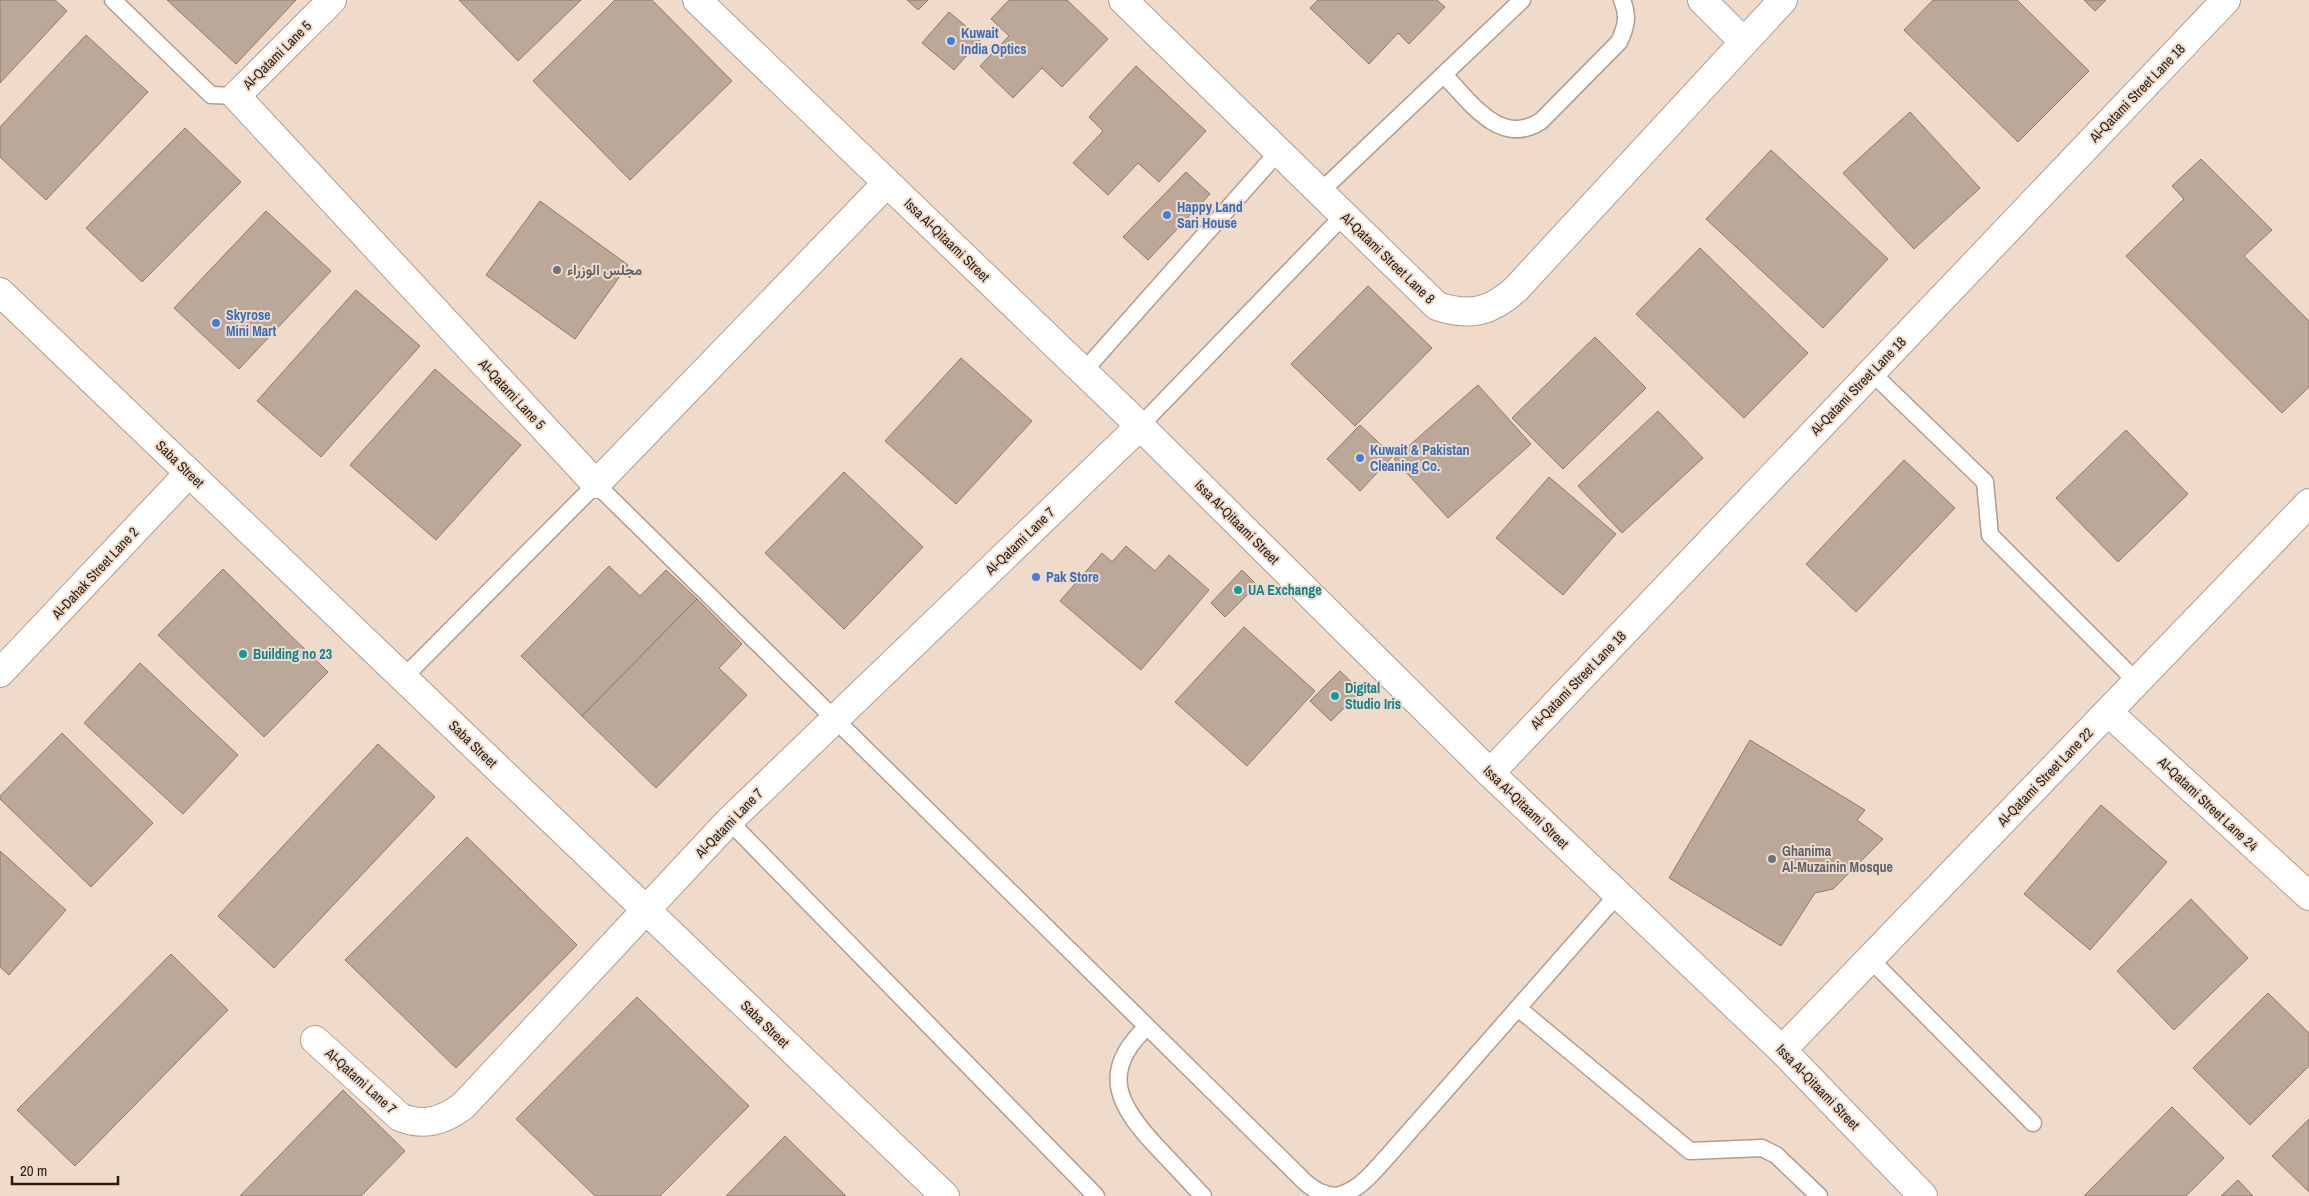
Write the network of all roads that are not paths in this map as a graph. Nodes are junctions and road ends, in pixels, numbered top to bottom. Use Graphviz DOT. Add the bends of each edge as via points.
graph roads {
  1 [pos="113,0"];
  2 [pos="332,0"];
  3 [pos="696,0"];
  4 [pos="1123,0"];
  5 [pos="1522,0"];
  6 [pos="1622,0"];
  7 [pos="1702,0"];
  8 [pos="1784,0"];
  9 [pos="2226,0"];
  10 [pos="1744,42"];
  11 [pos="1444,75"];
  12 [pos="236,96"];
  13 [pos="1278,151"];
  14 [pos="887,183"];
  15 [pos="1320,192"];
  16 [pos="1344,215"];
  17 [pos="0,292"];
  18 [pos="1083,372"];
  19 [pos="1872,372"];
  20 [pos="1140,426"];
  21 [pos="189,472"];
  22 [pos="596,484"];
  23 [pos="2309,503"];
  24 [pos="0,674"];
  25 [pos="403,678"];
  26 [pos="2136,682"];
  27 [pos="2108,712"];
  28 [pos="834,719"];
  29 [pos="1490,773"];
  30 [pos="729,821"];
  31 [pos="1618,894"];
  32 [pos="2309,896"];
  33 [pos="647,911"];
  34 [pos="1870,959"];
  35 [pos="1518,1008"];
  36 [pos="1147,1026"];
  37 [pos="315,1040"];
  38 [pos="1782,1050"];
  39 [pos="2033,1123"];
  40 [pos="1305,1189"];
  41 [pos="946,1196"];
  42 [pos="1096,1196"];
  43 [pos="1203,1196"];
  44 [pos="1337,1196"];
  45 [pos="1819,1196"];
  46 [pos="1923,1196"];
  1 -- 12 [label="lane" via="210,95"];
  2 -- 12 [label="street, Al-Qatami Lane 5"];
  3 -- 14 [label="street, Issa Al-Qitaami Street"];
  4 -- 13 [label="street, Al-Qatami Street Lane 8"];
  5 -- 11 [label="lane"];
  6 -- 11 [label="lane" via="1626,26 1619,42 1533,127 1514,130 1496,125"];
  7 -- 10 [label="street"];
  8 -- 10 [label="street, Al-Qatami Street Lane 8"];
  9 -- 19 [label="street, Al-Qatami Street Lane 18"];
  10 -- 16 [label="street, Al-Qatami Street Lane 8" via="1516,288 1504,300 1488,308 1454,312 1437,306"];
  11 -- 15 [label="lane"];
  12 -- 22 [label="street, Al-Qatami Lane 5"];
  13 -- 15 [label="street, Al-Qatami Street Lane 8"];
  13 -- 18 [label="lane"];
  14 -- 18 [label="street, Issa Al-Qitaami Street"];
  14 -- 22 [label="street"];
  15 -- 16 [label="street, Al-Qatami Street Lane 8"];
  16 -- 20 [label="lane"];
  17 -- 21 [label="street, Saba Street"];
  18 -- 20 [label="street, Issa Al-Qitaami Street"];
  19 -- 26 [label="lane" via="1985,482 1990,535"];
  19 -- 29 [label="street, Al-Qatami Street Lane 18"];
  20 -- 28 [label="street, Al-Qatami Lane 7"];
  20 -- 29 [label="street, Issa Al-Qitaami Street"];
  21 -- 24 [label="street, Al-Dahak Street Lane 2"];
  21 -- 25 [label="street, Saba Street"];
  22 -- 25 [label="lane"];
  22 -- 28 [label="lane"];
  23 -- 26 [label="street, Al-Qatami Street Lane 22"];
  25 -- 33 [label="street, Saba Street"];
  26 -- 27 [label="street, Al-Qatami Street Lane 22"];
  27 -- 32 [label="street, Al-Qatami Street Lane 24"];
  27 -- 34 [label="street, Al-Qatami Street Lane 22"];
  28 -- 30 [label="street, Al-Qatami Lane 7"];
  28 -- 36 [label="lane"];
  29 -- 31 [label="street, Issa Al-Qitaami Street"];
  30 -- 33 [label="street, Al-Qatami Lane 7"];
  30 -- 42 [label="lane"];
  31 -- 35 [label="lane"];
  31 -- 38 [label="street, Issa Al-Qitaami Street"];
  33 -- 37 [label="street, Al-Qatami Lane 7" via="463,1106 440,1120 412,1122 400,1117"];
  33 -- 41 [label="street, Saba Street"];
  34 -- 38 [label="street, Al-Qatami Street Lane 22"];
  34 -- 39 [label="lane"];
  35 -- 44 [label="lane" via="1362,1184 1351,1193"];
  35 -- 45 [label="lane" via="1690,1150 1762,1148 1776,1154"];
  36 -- 40 [label="lane"];
  36 -- 43 [label="lane" via="1124,1055 1119,1073 1125,1109 1135,1124"];
  38 -- 46 [label="street, Issa Al-Qitaami Street"];
  40 -- 44 [label="lane"];
}
